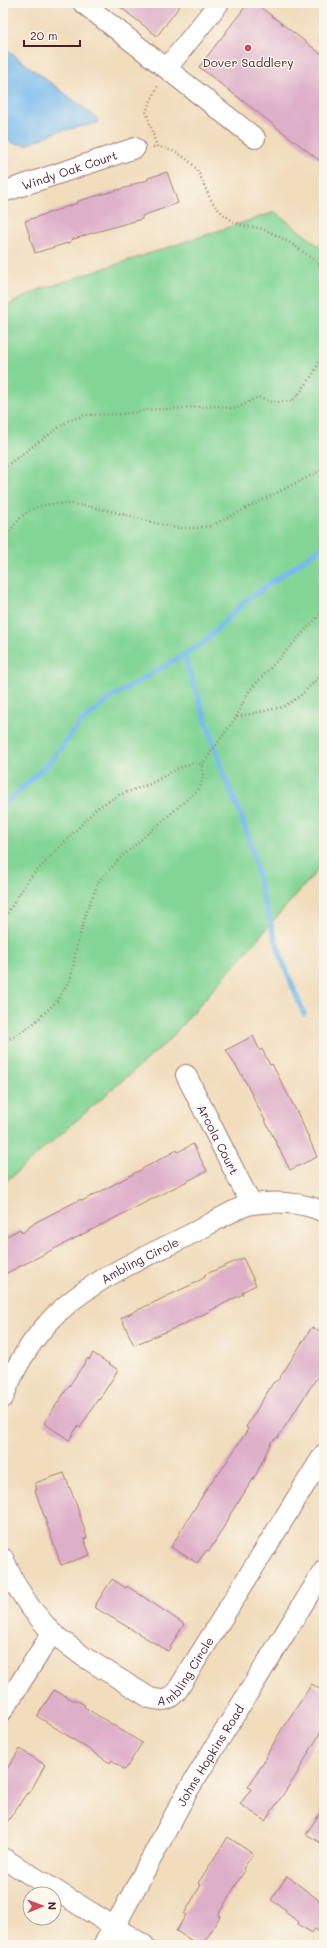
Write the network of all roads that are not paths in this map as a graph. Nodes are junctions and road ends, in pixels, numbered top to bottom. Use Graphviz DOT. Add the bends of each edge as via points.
graph roads {
  1 [pos="83,3"];
  2 [pos="219,3"];
  3 [pos="167,68"];
  4 [pos="255,138"];
  5 [pos="135,148"];
  6 [pos="3,192"];
  7 [pos="186,1075"];
  8 [pos="251,1204"];
  9 [pos="324,1212"];
  10 [pos="3,1398"];
  11 [pos="324,1454"];
  12 [pos="3,1558"];
  13 [pos="324,1570"];
  14 [pos="52,1633"];
  15 [pos="3,1710"];
  16 [pos="3,1858"];
  17 [pos="115,1926"];
  18 [pos="103,1945"];
  19 [pos="144,1945"];
  1 -- 3 [label="street"];
  2 -- 3 [label="street"];
  3 -- 4 [label="street"];
  5 -- 6 [label="street, Windy Oak Court"];
  7 -- 8 [label="street, Arcola Court"];
  8 -- 9 [label="street, Ambling Circle" via="302,1204"];
  8 -- 10 [label="street, Ambling Circle" via="96,1283 72,1301 49,1322 27,1351"];
  11 -- 14 [label="street, Ambling Circle" via="177,1691 169,1699 150,1698 84,1657"];
  12 -- 14 [label="street, Ambling Circle" via="30,1607"];
  13 -- 17 [label="street, Johns Hopkins Road" via="187,1792"];
  14 -- 15 [label="street"];
  16 -- 17 [label="street"];
  17 -- 18 [label="street, Johns Hopkins Road"];
  17 -- 19 [label="street"];
}
